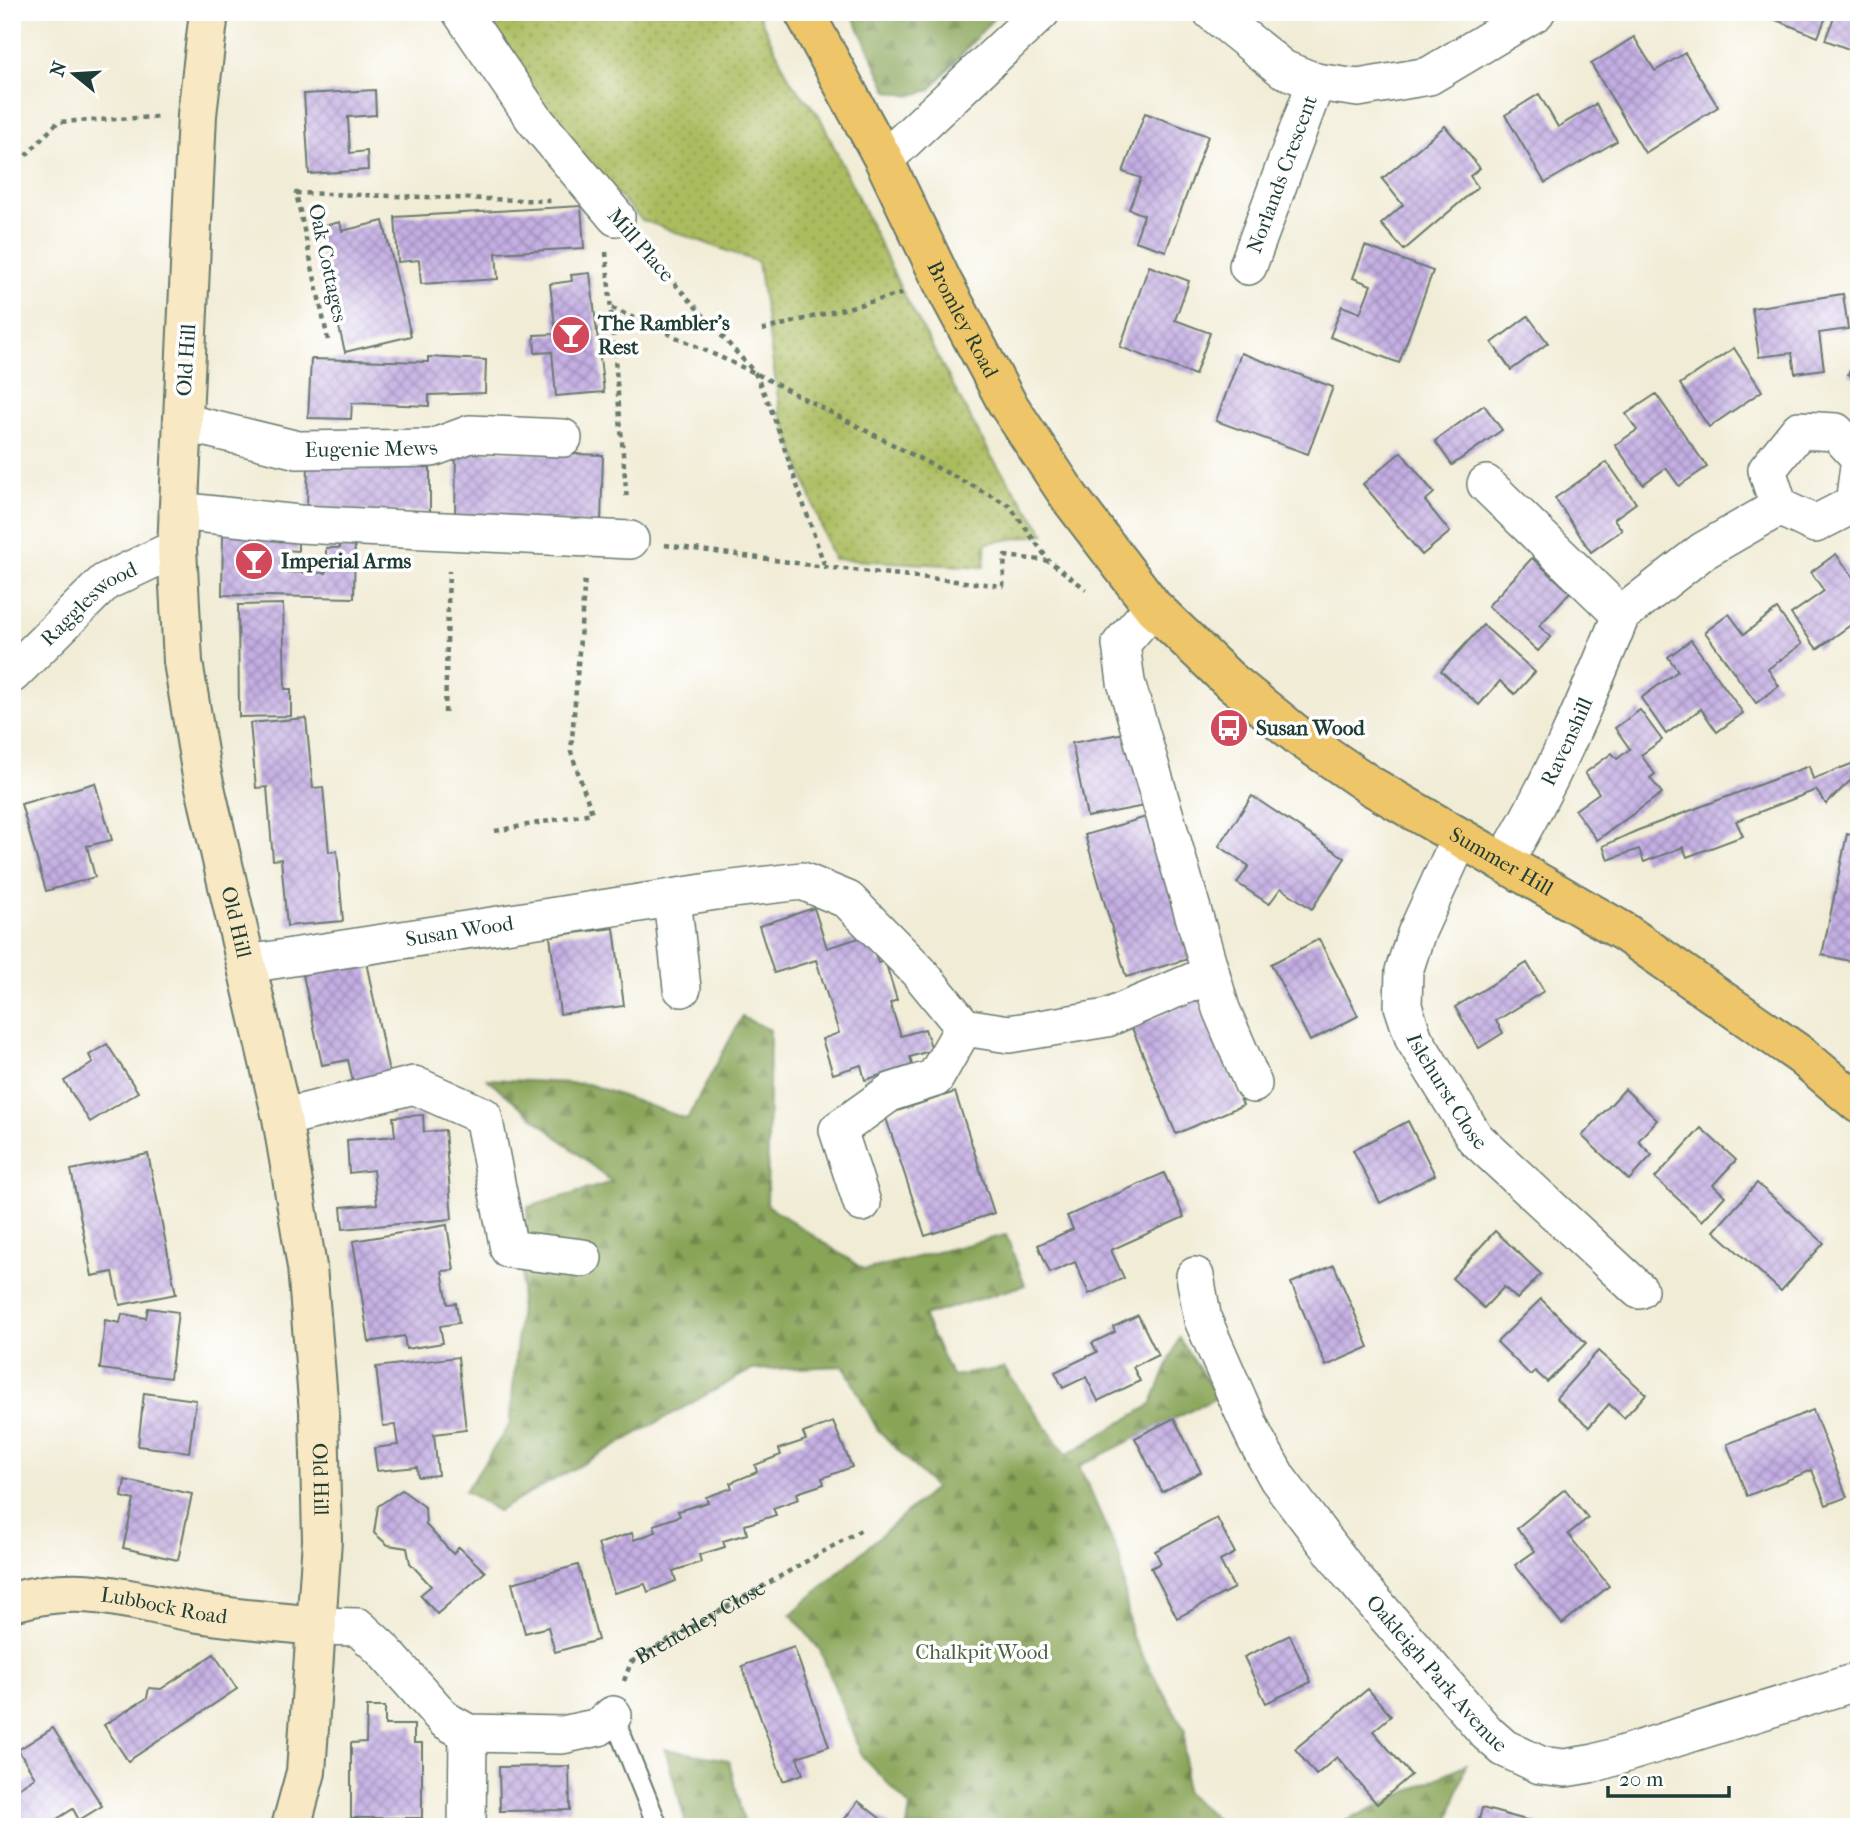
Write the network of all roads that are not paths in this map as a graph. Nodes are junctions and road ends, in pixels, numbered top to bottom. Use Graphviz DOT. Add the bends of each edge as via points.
graph roads {
  1 [pos="209,12"];
  2 [pos="461,12"];
  3 [pos="804,12"];
  4 [pos="1041,12"];
  5 [pos="1212,12"];
  6 [pos="1536,12"];
  7 [pos="1316,82"];
  8 [pos="884,160"];
  9 [pos="610,229"];
  10 [pos="1248,266"];
  11 [pos="182,422"];
  12 [pos="563,438"];
  13 [pos="1859,457"];
  14 [pos="1859,466"];
  15 [pos="1486,484"];
  16 [pos="1779,507"];
  17 [pos="178,510"];
  18 [pos="630,540"];
  19 [pos="177,548"];
  20 [pos="1153,607"];
  21 [pos="1621,615"];
  22 [pos="12,674"];
  23 [pos="1460,838"];
  24 [pos="1504,862"];
  25 [pos="672,898"];
  26 [pos="248,964"];
  27 [pos="1211,974"];
  28 [pos="682,988"];
  29 [pos="964,1027"];
  30 [pos="1253,1084"];
  31 [pos="1859,1104"];
  32 [pos="282,1118"];
  33 [pos="862,1203"];
  34 [pos="583,1258"];
  35 [pos="1195,1276"];
  36 [pos="1639,1290"];
  37 [pos="12,1602"];
  38 [pos="317,1626"];
  39 [pos="1859,1681"];
  40 [pos="612,1715"];
  41 [pos="468,1733"];
  42 [pos="291,1827"];
  43 [pos="467,1827"];
  44 [pos="658,1827"];
  1 -- 11 [label="main road, Old Hill" via="197,115"];
  2 -- 9 [label="street, Mill Place"];
  3 -- 8 [label="main road, Bromley Road"];
  4 -- 8 [label="street"];
  5 -- 7 [label="street, Norlands Crescent" via="1283,69"];
  6 -- 7 [label="street, Norlands Crescent" via="1429,76 1357,88"];
  7 -- 10 [label="street, Norlands Crescent"];
  8 -- 20 [label="main road, Bromley Road" via="943,283 1014,413 1070,498"];
  11 -- 12 [label="street, Eugenie Mews" via="298,450 432,448 470,435"];
  11 -- 17 [label="main road, Old Hill"];
  13 -- 16 [label="street" via="1836,432 1799,430 1767,470"];
  14 -- 16 [label="street" via="1854,504 1815,524"];
  15 -- 21 [label="street"];
  16 -- 21 [label="street" via="1703,551"];
  17 -- 18 [label="street" via="299,524"];
  17 -- 19 [label="main road, Old Hill"];
  19 -- 22 [label="street, Raggleswood" via="105,582"];
  19 -- 26 [label="main road, Old Hill" via="183,662 201,770"];
  20 -- 23 [label="main road, Summer Hill" via="1228,679 1301,738"];
  20 -- 27 [label="street" via="1121,644 1126,682"];
  21 -- 24 [label="street, Ravenshill" via="1534,811"];
  23 -- 24 [label="main road, Summer Hill"];
  23 -- 36 [label="street, Islehurst Close" via="1421,921 1404,971 1403,1006 1413,1039 1475,1138"];
  24 -- 31 [label="main road, Summer Hill" via="1624,932 1802,1056"];
  25 -- 26 [label="street, Susan Wood"];
  25 -- 28 [label="street"];
  25 -- 29 [label="street, Susan Wood" via="802,881 848,900 919,972"];
  26 -- 32 [label="main road, Old Hill"];
  27 -- 29 [label="street" via="1107,1018 1009,1034"];
  27 -- 30 [label="street"];
  29 -- 33 [label="street" via="935,1078 891,1093 838,1130"];
  32 -- 34 [label="street" via="414,1085 484,1116 509,1249"];
  32 -- 38 [label="main road, Old Hill" via="307,1267 319,1412 322,1540"];
  35 -- 39 [label="street, Oakleigh Park Avenue" via="1200,1309 1212,1341 1278,1479 1350,1574 1487,1733 1518,1757 1565,1768 1595,1763"];
  37 -- 38 [label="main road, Lubbock Road" via="45,1593 116,1594 199,1613"];
  38 -- 41 [label="street" via="358,1627 445,1720"];
  38 -- 42 [label="main road, Old Hill" via="306,1772"];
  40 -- 41 [label="street" via="599,1727 562,1735"];
  40 -- 44 [label="lane"];
  41 -- 43 [label="street"];
}
